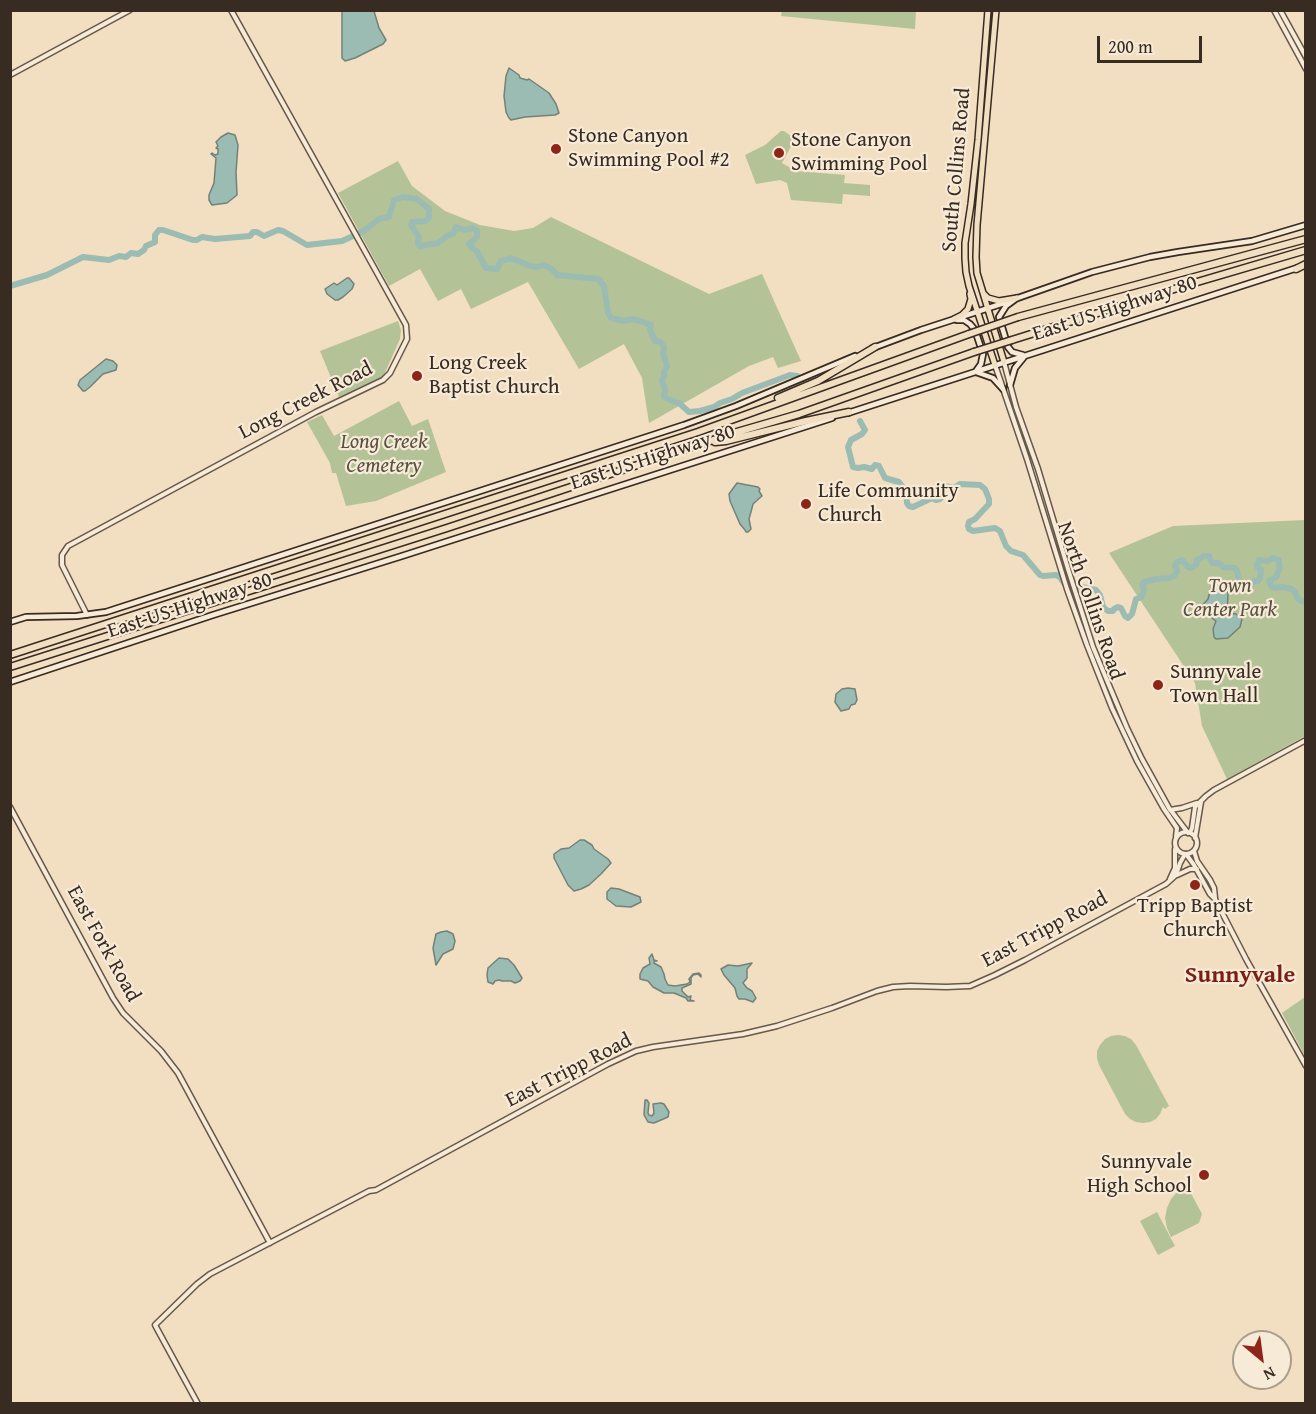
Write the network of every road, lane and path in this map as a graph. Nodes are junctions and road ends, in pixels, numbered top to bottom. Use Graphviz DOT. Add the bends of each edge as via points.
graph roads {
  1 [pos="130,10"];
  2 [pos="231,10"];
  3 [pos="988,10"];
  4 [pos="996,10"];
  5 [pos="1274,10"];
  6 [pos="1280,10"];
  7 [pos="1305,57"];
  8 [pos="1305,69"];
  9 [pos="10,75"];
  10 [pos="971,204"];
  11 [pos="979,205"];
  12 [pos="1305,225"];
  13 [pos="1305,239"];
  14 [pos="1305,250"];
  15 [pos="1305,265"];
  16 [pos="1296,268"];
  17 [pos="969,286"];
  18 [pos="983,293"];
  19 [pos="1017,298"];
  20 [pos="987,309"];
  21 [pos="978,312"];
  22 [pos="954,320"];
  23 [pos="875,347"];
  24 [pos="1026,355"];
  25 [pos="1004,362"];
  26 [pos="995,365"];
  27 [pos="976,372"];
  28 [pos="1010,385"];
  29 [pos="1003,389"];
  30 [pos="849,412"];
  31 [pos="698,432"];
  32 [pos="702,444"];
  33 [pos="1047,499"];
  34 [pos="1040,501"];
  35 [pos="1079,605"];
  36 [pos="1073,607"];
  37 [pos="87,615"];
  38 [pos="10,622"];
  39 [pos="10,655"];
  40 [pos="10,668"];
  41 [pos="1106,678"];
  42 [pos="1101,680"];
  43 [pos="10,682"];
  44 [pos="1305,741"];
  45 [pos="1135,751"];
  46 [pos="1151,781"];
  47 [pos="1201,801"];
  48 [pos="10,807"];
  49 [pos="1170,810"];
  50 [pos="1189,833"];
  51 [pos="1176,837"];
  52 [pos="1195,838"];
  53 [pos="1175,847"];
  54 [pos="1194,850"];
  55 [pos="1185,854"];
  56 [pos="1197,869"];
  57 [pos="1176,875"];
  58 [pos="1166,884"];
  59 [pos="1215,899"];
  60 [pos="1305,1066"];
  61 [pos="270,1243"];
  62 [pos="198,1404"];
  1 -- 9 [label="street"];
  2 -- 37 [label="street, Long Creek Road" via="406,325 407,339 383,380 68,546 62,555 62,565"];
  3 -- 10 [label="main road, South Collins Road"];
  4 -- 11 [label="main road, South Collins Road"];
  5 -- 8 [label="street"];
  6 -- 7 [label="street"];
  10 -- 11 [label="main road"];
  10 -- 17 [label="main road, South Collins Road" via="965,243"];
  11 -- 18 [label="main road, South Collins Road" via="977,273"];
  12 -- 19 [label="main road, East US Highway 80" via="1252,241 1178,252 1092,272"];
  13 -- 31 [label="highway, bridge" via="1018,317"];
  14 -- 32 [label="highway, bridge" via="974,352"];
  15 -- 16 [label="highway"];
  16 -- 24 [label="main road, East US Highway 80"];
  17 -- 21 [label="main road, South Collins Road"];
  17 -- 22 [label="main road" via="968,309"];
  18 -- 19 [label="main road" via="999,301"];
  18 -- 20 [label="main road, South Collins Road"];
  19 -- 20 [label="main road, East US Highway 80"];
  19 -- 24 [label="main road" via="999,317 1008,347"];
  20 -- 21 [label="main road, East US Highway 80"];
  20 -- 25 [label="main road, South Collins Road"];
  21 -- 22 [label="main road, East US Highway 80"];
  21 -- 26 [label="main road, South Collins Road"];
  22 -- 23 [label="main road, East US Highway 80"];
  22 -- 27 [label="main road" via="964,320 975,330 983,354"];
  23 -- 31 [label="highway" via="818,381"];
  23 -- 37 [label="main road, East US Highway 80" via="684,425"];
  24 -- 25 [label="main road, East US Highway 80"];
  24 -- 28 [label="main road" via="1015,368"];
  25 -- 26 [label="main road, East US Highway 80"];
  25 -- 28 [label="street, North Collins Road"];
  26 -- 27 [label="main road, East US Highway 80"];
  26 -- 29 [label="street, North Collins Road"];
  27 -- 29 [label="main road" via="993,378"];
  27 -- 30 [label="main road, East US Highway 80"];
  28 -- 33 [label="street, North Collins Road"];
  29 -- 34 [label="street, North Collins Road"];
  30 -- 32 [label="highway"];
  30 -- 43 [label="main road, East US Highway 80"];
  31 -- 39 [label="highway"];
  32 -- 40 [label="highway"];
  33 -- 34 [label="street"];
  33 -- 35 [label="street, North Collins Road"];
  34 -- 36 [label="street, North Collins Road"];
  35 -- 36 [label="street"];
  35 -- 41 [label="street, North Collins Road"];
  36 -- 42 [label="street, North Collins Road"];
  37 -- 38 [label="main road, East US Highway 80" via="26,617"];
  41 -- 42 [label="street"];
  41 -- 45 [label="street, North Collins Road"];
  42 -- 45 [label="street, North Collins Road"];
  44 -- 47 [label="street" via="1214,790"];
  45 -- 46 [label="street, North Collins Road"];
  46 -- 49 [label="street, North Collins Road"];
  46 -- 51 [label="street, North Collins Road" via="1175,825"];
  47 -- 49 [label="street"];
  47 -- 50 [label="street"];
  47 -- 52 [label="street"];
  48 -- 61 [label="street, East Fork Road" via="113,998 178,1073"];
  49 -- 50 [label="street, North Collins Road"];
  50 -- 51 [label="street"];
  50 -- 52 [label="street"];
  51 -- 53 [label="street"];
  52 -- 54 [label="street"];
  53 -- 55 [label="street"];
  53 -- 58 [label="street" via="1175,868"];
  54 -- 55 [label="street"];
  54 -- 59 [label="street" via="1214,888"];
  55 -- 56 [label="street"];
  55 -- 57 [label="street, East Tripp Road"];
  56 -- 57 [label="street"];
  56 -- 59 [label="street"];
  57 -- 58 [label="street, East Tripp Road"];
  58 -- 61 [label="street, East Tripp Road" via="970,986 893,987 777,1026 636,1051"];
  59 -- 60 [label="street"];
  61 -- 62 [label="street, East Tripp Road" via="205,1278 155,1325"];
}
